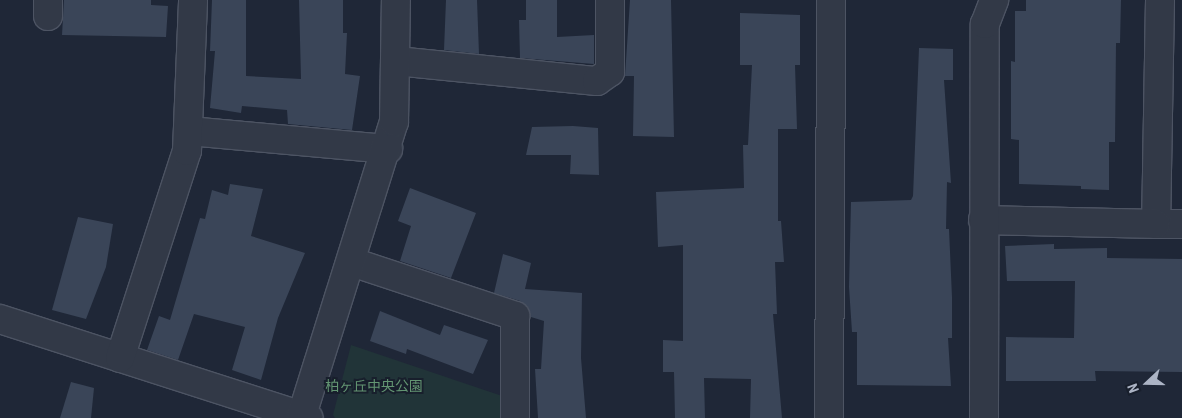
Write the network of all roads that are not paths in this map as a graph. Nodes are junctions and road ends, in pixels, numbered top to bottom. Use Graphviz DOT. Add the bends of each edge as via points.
graph roads {
  1 [pos="193,0"];
  2 [pos="396,0"];
  3 [pos="610,0"];
  4 [pos="831,0"];
  5 [pos="994,0"];
  6 [pos="1160,0"];
  7 [pos="396,61"];
  8 [pos="189,131"];
  9 [pos="388,150"];
  10 [pos="984,220"];
  11 [pos="1169,224"];
  12 [pos="352,262"];
  13 [pos="0,319"];
  14 [pos="120,358"];
  15 [pos="304,417"];
  16 [pos="515,418"];
  17 [pos="828,418"];
  18 [pos="984,418"];
  1 -- 8 [label="street"];
  2 -- 7 [label="street"];
  3 -- 7 [label="street" via="610,72 597,81"];
  4 -- 17 [label="street"];
  5 -- 10 [label="street" via="985,24"];
  6 -- 11 [label="street"];
  7 -- 9 [label="street" via="394,122"];
  8 -- 9 [label="street"];
  8 -- 14 [label="street" via="187,151"];
  9 -- 12 [label="street"];
  10 -- 11 [label="street"];
  10 -- 18 [label="street"];
  12 -- 15 [label="street"];
  12 -- 16 [label="street" via="515,316"];
  13 -- 14 [label="street"];
  14 -- 15 [label="street"];
}
